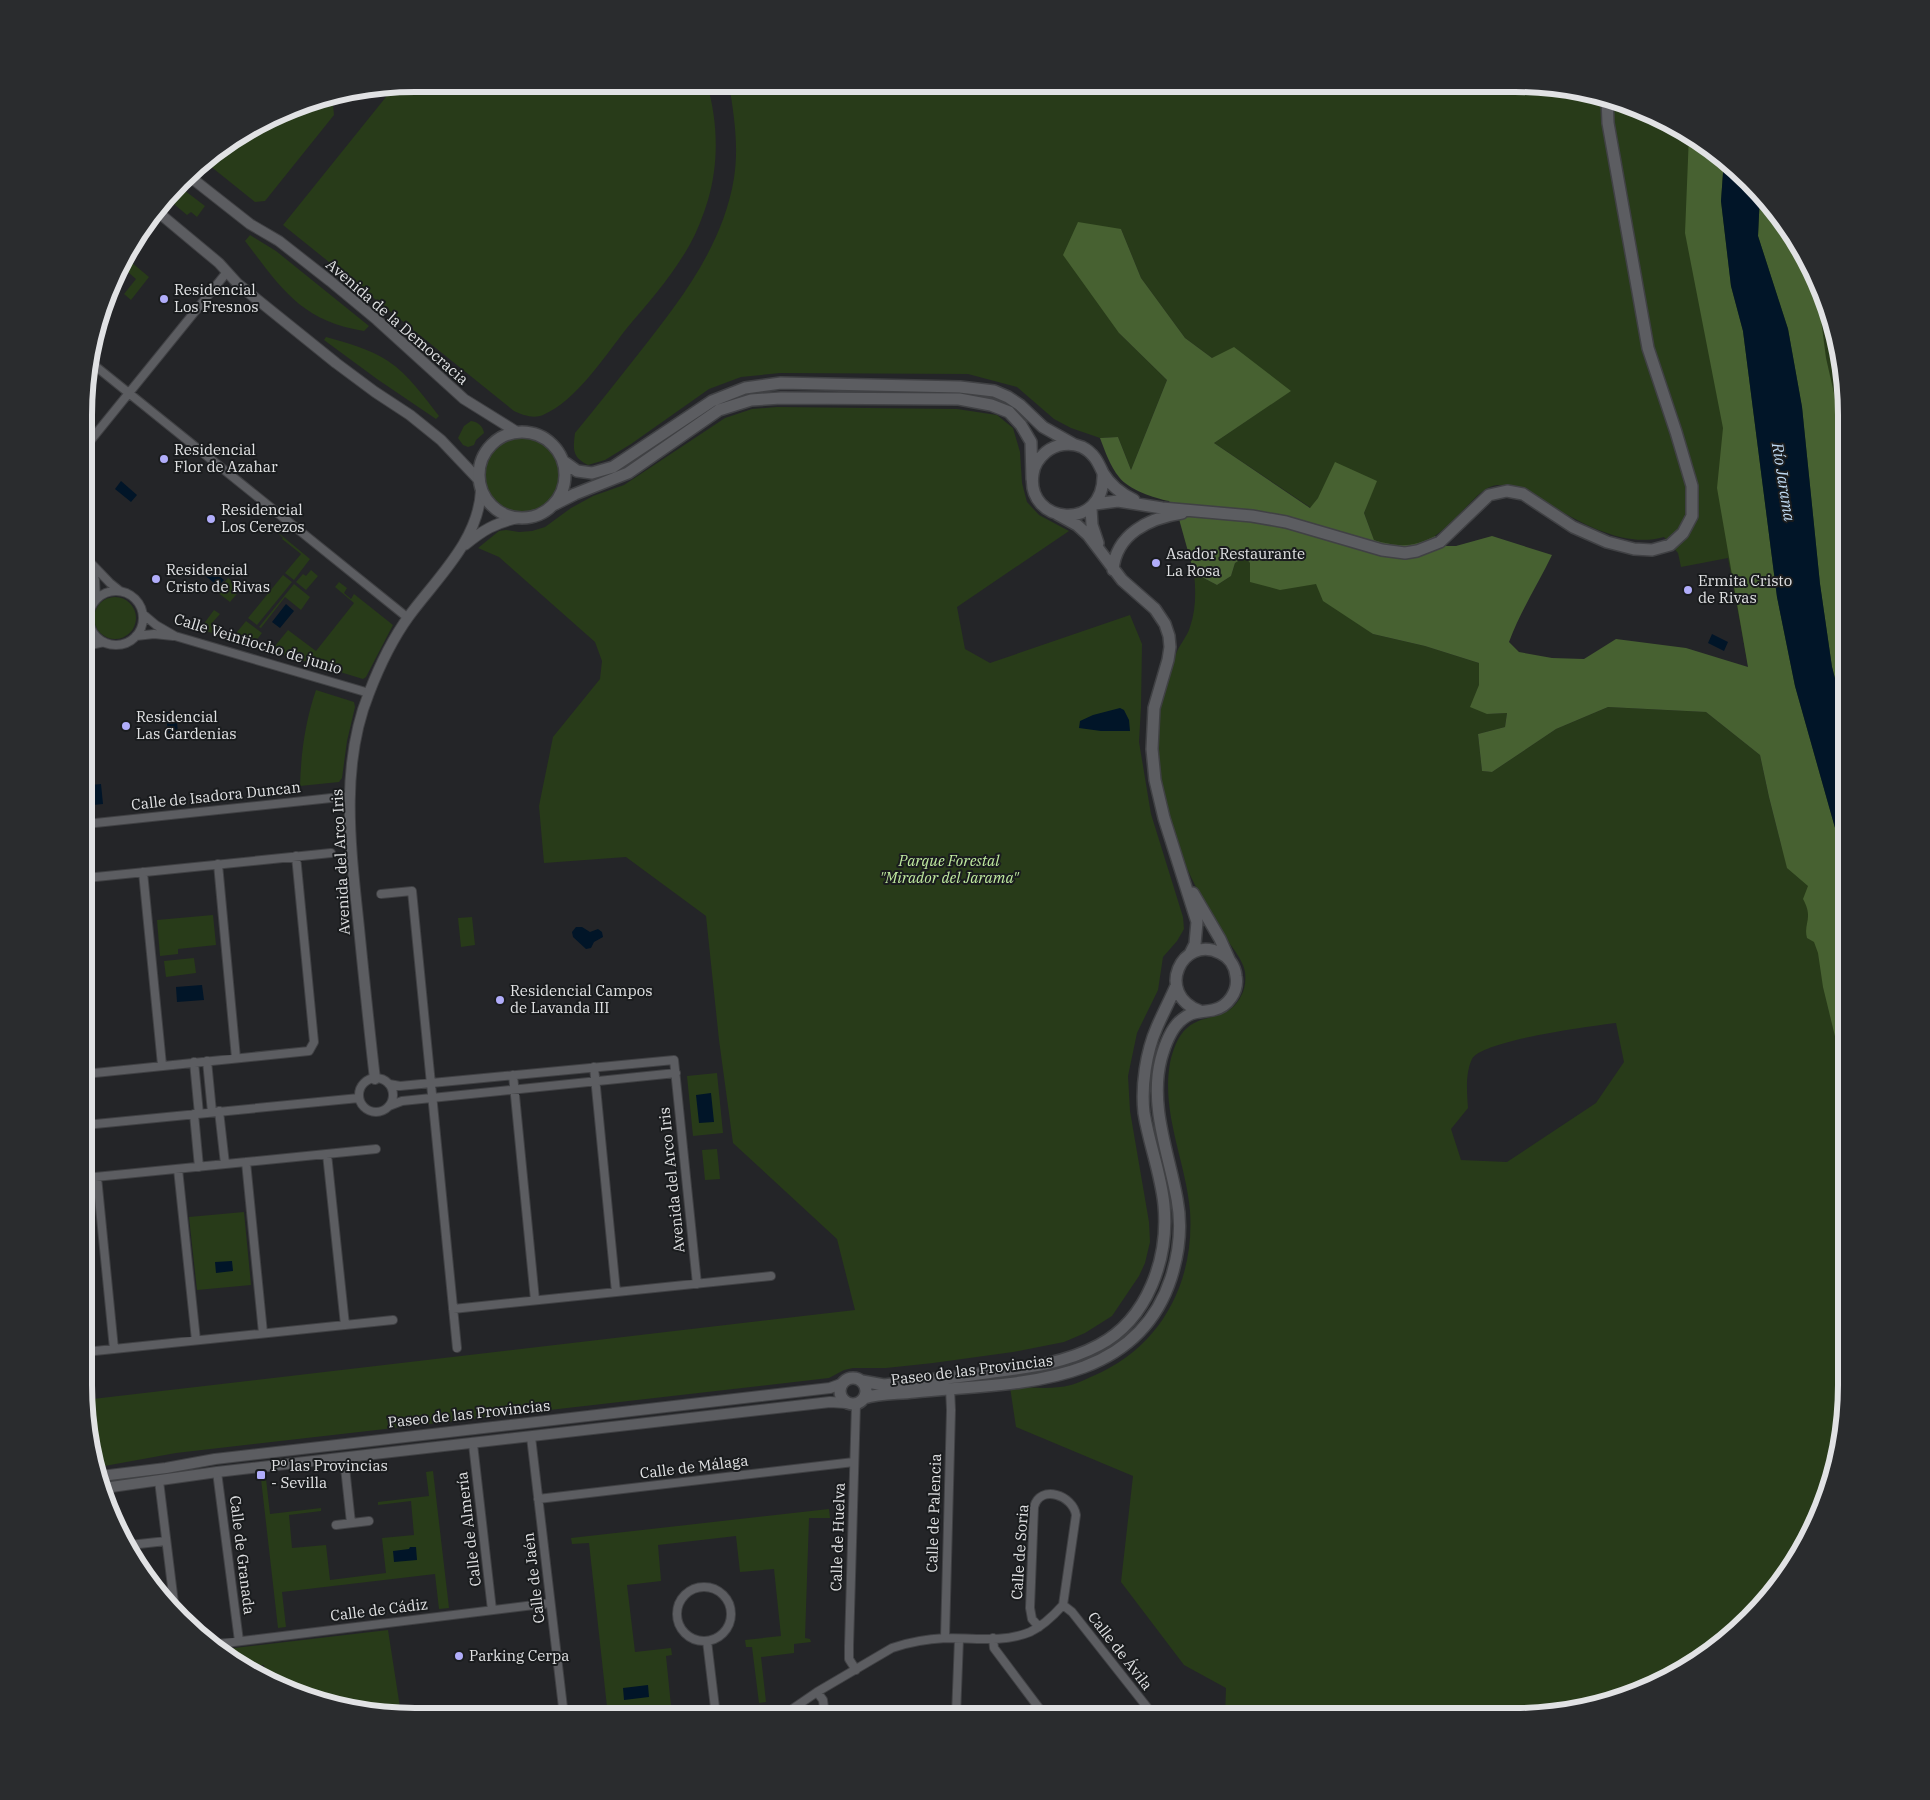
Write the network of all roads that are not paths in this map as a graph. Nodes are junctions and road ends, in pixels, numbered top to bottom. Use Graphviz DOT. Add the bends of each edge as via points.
graph roads {
  1 [pos="1607,107"];
  2 [pos="195,180"];
  3 [pos="163,215"];
  4 [pos="227,272"];
  5 [pos="96,368"];
  6 [pos="129,394"];
  7 [pos="517,432"];
  8 [pos="92,439"];
  9 [pos="1075,445"];
  10 [pos="563,461"];
  11 [pos="1103,473"];
  12 [pos="1032,479"];
  13 [pos="479,485"];
  14 [pos="552,506"];
  15 [pos="1093,506"];
  16 [pos="1147,506"];
  17 [pos="1198,511"];
  18 [pos="1057,514"];
  19 [pos="518,518"];
  20 [pos="1100,550"];
  21 [pos="459,551"];
  22 [pos="92,564"];
  23 [pos="1113,570"];
  24 [pos="92,571"];
  25 [pos="120,591"];
  26 [pos="96,599"];
  27 [pos="92,605"];
  28 [pos="142,614"];
  29 [pos="408,618"];
  30 [pos="92,631"];
  31 [pos="136,636"];
  32 [pos="175,636"];
  33 [pos="104,642"];
  34 [pos="92,645"];
  35 [pos="368,693"];
  36 [pos="350,796"];
  37 [pos="92,823"];
  38 [pos="331,853"];
  39 [pos="296,856"];
  40 [pos="218,864"];
  41 [pos="143,872"];
  42 [pos="1182,874"];
  43 [pos="92,877"];
  44 [pos="381,894"];
  45 [pos="1190,954"];
  46 [pos="1229,959"];
  47 [pos="1176,986"];
  48 [pos="1200,1010"];
  49 [pos="236,1058"];
  50 [pos="207,1061"];
  51 [pos="194,1062"];
  52 [pos="162,1065"];
  53 [pos="594,1067"];
  54 [pos="92,1073"];
  55 [pos="676,1073"];
  56 [pos="512,1075"];
  57 [pos="374,1079"];
  58 [pos="595,1081"];
  59 [pos="431,1083"];
  60 [pos="389,1084"];
  61 [pos="514,1089"];
  62 [pos="359,1098"];
  63 [pos="433,1099"];
  64 [pos="389,1106"];
  65 [pos="216,1112"];
  66 [pos="196,1114"];
  67 [pos="92,1124"];
  68 [pos="376,1149"];
  69 [pos="327,1154"];
  70 [pos="246,1162"];
  71 [pos="225,1164"];
  72 [pos="199,1167"];
  73 [pos="178,1169"];
  74 [pos="92,1177"];
  75 [pos="97,1177"];
  76 [pos="771,1276"];
  77 [pos="698,1284"];
  78 [pos="616,1292"];
  79 [pos="535,1300"];
  80 [pos="453,1309"];
  81 [pos="393,1320"];
  82 [pos="344,1325"];
  83 [pos="263,1333"];
  84 [pos="196,1340"];
  85 [pos="457,1348"];
  86 [pos="114,1349"];
  87 [pos="92,1351"];
  88 [pos="862,1381"];
  89 [pos="841,1384"];
  90 [pos="950,1388"];
  91 [pos="855,1402"];
  92 [pos="531,1437"];
  93 [pos="472,1444"];
  94 [pos="344,1458"];
  95 [pos="854,1462"];
  96 [pos="217,1472"];
  97 [pos="106,1475"];
  98 [pos="159,1481"];
  99 [pos="110,1487"];
  100 [pos="538,1499"];
  101 [pos="369,1522"];
  102 [pos="352,1523"];
  103 [pos="336,1525"];
  104 [pos="166,1541"];
  105 [pos="135,1544"];
  106 [pos="173,1597"];
  107 [pos="550,1603"];
  108 [pos="1063,1605"];
  109 [pos="492,1610"];
  110 [pos="1039,1627"];
  111 [pos="945,1638"];
  112 [pos="993,1638"];
  113 [pos="960,1639"];
  114 [pos="239,1641"];
  115 [pos="707,1641"];
  116 [pos="222,1643"];
  117 [pos="856,1670"];
  118 [pos="817,1692"];
  119 [pos="563,1708"];
  120 [pos="715,1708"];
  121 [pos="794,1708"];
  122 [pos="824,1708"];
  123 [pos="956,1708"];
  124 [pos="1039,1708"];
  125 [pos="1148,1708"];
  1 -- 17 [label="main road" via="1648,348 1692,486 1692,516 1677,539 1670,545 1652,550 1607,542 1572,526 1523,494 1507,492 1489,495 1440,542 1405,552 1369,547 1286,522"];
  2 -- 7 [label="street, Avenida de la Democracia" via="330,281 464,400"];
  3 -- 4 [label="street"];
  4 -- 6 [label="street"];
  4 -- 13 [label="street" via="336,363 441,440"];
  5 -- 6 [label="street"];
  6 -- 8 [label="street"];
  6 -- 29 [label="street"];
  7 -- 10 [label="main road" via="543,437 554,445"];
  7 -- 13 [label="main road" via="492,442 484,453 479,465"];
  9 -- 10 [label="main road" via="1053,434 1020,405 994,391 782,383 745,388 712,401 614,467 592,473 577,471"];
  9 -- 11 [label="main road" via="1095,457"];
  9 -- 12 [label="main road" via="1066,444 1049,450 1037,462"];
  10 -- 14 [label="main road" via="564,485"];
  11 -- 15 [label="main road" via="1101,495"];
  11 -- 16 [label="main road" via="1118,490"];
  12 -- 14 [label="main road" via="1031,442 1021,424 1009,412 991,405 959,399 781,398 751,400 719,410 628,473"];
  12 -- 18 [label="main road" via="1036,497 1048,511"];
  13 -- 19 [label="main road" via="486,501 495,509"];
  13 -- 21 [label="street, Avenida del Arco Iris" via="480,505 475,524"];
  14 -- 19 [label="main road" via="530,518"];
  15 -- 16 [label="main road" via="1118,501"];
  15 -- 18 [label="main road" via="1075,516"];
  15 -- 20 [label="main road" via="1092,525"];
  16 -- 17 [label="main road"];
  17 -- 23 [label="main road" via="1157,519 1136,529 1119,548"];
  18 -- 20 [label="main road" via="1082,530"];
  19 -- 21 [label="street, Avenida del Arco Iris" via="490,526"];
  20 -- 23 [label="main road"];
  21 -- 29 [label="street, Avenida del Arco Iris"];
  22 -- 25 [label="street"];
  23 -- 42 [label="main road" via="1155,609 1169,636 1168,660 1154,708 1152,749 1164,818"];
  24 -- 26 [label="street"];
  25 -- 26 [label="street" via="107,592"];
  25 -- 28 [label="street" via="135,599"];
  26 -- 27 [label="street"];
  28 -- 31 [label="street" via="142,626"];
  28 -- 32 [label="street, Calle Veintiocho de junio"];
  29 -- 35 [label="street, Avenida del Arco Iris"];
  30 -- 33 [label="street"];
  31 -- 32 [label="street"];
  31 -- 33 [label="street" via="115,645"];
  32 -- 35 [label="street, Calle Veintiocho de junio"];
  33 -- 34 [label="street"];
  35 -- 36 [label="street, Avenida del Arco Iris" via="358,734"];
  36 -- 37 [label="street, Calle de Isadora Duncan"];
  36 -- 57 [label="street, Avenida del Arco Iris" via="353,867"];
  38 -- 39 [label="street"];
  39 -- 40 [label="street"];
  39 -- 49 [label="street" via="314,1042 309,1051"];
  40 -- 41 [label="street"];
  40 -- 49 [label="street"];
  41 -- 43 [label="street"];
  41 -- 52 [label="street"];
  42 -- 45 [label="main road" via="1197,922"];
  42 -- 46 [label="main road"];
  44 -- 59 [label="street" via="412,891"];
  45 -- 46 [label="main road" via="1210,950"];
  45 -- 47 [label="main road" via="1178,968"];
  46 -- 48 [label="main road" via="1237,978 1231,998 1214,1010"];
  47 -- 48 [label="main road" via="1184,1002"];
  47 -- 88 [label="main road, Paseo de las Provincias" via="1156,1029 1144,1085 1144,1111 1164,1204 1163,1248 1152,1287 1127,1323 1101,1344 1086,1351 1032,1367 884,1385"];
  48 -- 90 [label="main road, Paseo de las Provincias" via="1178,1023 1170,1036 1161,1059 1157,1087 1158,1110 1179,1224 1171,1277 1159,1304 1124,1346 1075,1372 1032,1381"];
  49 -- 50 [label="street"];
  50 -- 51 [label="street"];
  50 -- 65 [label="street"];
  51 -- 52 [label="street"];
  51 -- 66 [label="street"];
  52 -- 54 [label="street"];
  53 -- 55 [label="street" via="672,1060"];
  53 -- 56 [label="street"];
  53 -- 58 [label="street"];
  55 -- 58 [label="street"];
  55 -- 77 [label="street, Avenida del Arco Iris"];
  56 -- 59 [label="street"];
  56 -- 61 [label="street"];
  57 -- 60 [label="street"];
  57 -- 62 [label="street" via="361,1087"];
  58 -- 61 [label="street"];
  58 -- 78 [label="street"];
  59 -- 60 [label="street"];
  59 -- 63 [label="street"];
  60 -- 64 [label="street" via="393,1095"];
  61 -- 63 [label="street"];
  61 -- 79 [label="street"];
  62 -- 64 [label="street" via="364,1108 374,1112"];
  62 -- 65 [label="street"];
  63 -- 64 [label="street" via="402,1101"];
  63 -- 80 [label="street"];
  65 -- 66 [label="street"];
  65 -- 71 [label="street"];
  66 -- 67 [label="street"];
  66 -- 72 [label="street"];
  68 -- 69 [label="street"];
  69 -- 70 [label="street"];
  69 -- 82 [label="street"];
  70 -- 71 [label="street"];
  70 -- 83 [label="street"];
  71 -- 72 [label="street"];
  72 -- 73 [label="street"];
  73 -- 75 [label="street"];
  73 -- 84 [label="street"];
  74 -- 75 [label="street"];
  75 -- 86 [label="street"];
  76 -- 77 [label="street"];
  77 -- 78 [label="street"];
  78 -- 79 [label="street"];
  79 -- 80 [label="street"];
  80 -- 85 [label="street"];
  81 -- 82 [label="street"];
  82 -- 83 [label="street"];
  83 -- 84 [label="street"];
  84 -- 86 [label="street"];
  86 -- 87 [label="street"];
  88 -- 89 [label="main road" via="852,1378"];
  88 -- 91 [label="main road" via="866,1389"];
  89 -- 91 [label="main road" via="840,1395"];
  89 -- 97 [label="street, Paseo de las Provincias" via="830,1388 224,1458"];
  90 -- 91 [label="main road, Paseo de las Provincias"];
  90 -- 111 [label="street, Calle de Palencia"];
  91 -- 92 [label="street, Paseo de las Provincias" via="830,1402"];
  91 -- 95 [label="street, Calle de Huelva"];
  92 -- 93 [label="street, Paseo de las Provincias"];
  92 -- 100 [label="street, Calle de Jaén"];
  93 -- 94 [label="street, Paseo de las Provincias"];
  93 -- 109 [label="street, Calle de Almería"];
  94 -- 96 [label="street, Paseo de las Provincias"];
  94 -- 102 [label="street"];
  95 -- 100 [label="street, Calle de Málaga"];
  95 -- 117 [label="street, Calle de Huelva" via="849,1658"];
  96 -- 98 [label="street, Paseo de las Provincias"];
  96 -- 114 [label="street, Calle de Granada"];
  98 -- 99 [label="street, Paseo de las Provincias"];
  98 -- 104 [label="street"];
  100 -- 107 [label="street, Calle de Jaén"];
  101 -- 102 [label="street"];
  102 -- 103 [label="street"];
  104 -- 105 [label="street"];
  104 -- 106 [label="street"];
  107 -- 109 [label="street, Calle de Cádiz"];
  107 -- 119 [label="street, Calle de Jaén"];
  108 -- 110 [label="street"];
  108 -- 110 [label="street, Calle de Soria" via="1075,1508 1060,1495 1045,1494 1039,1497 1034,1507 1030,1608"];
  108 -- 125 [label="street, Calle de Ávila" via="1072,1612"];
  109 -- 114 [label="street, Calle de Cádiz"];
  110 -- 112 [label="street" via="1020,1635"];
  111 -- 113 [label="street"];
  111 -- 117 [label="street" via="892,1648"];
  112 -- 113 [label="street"];
  112 -- 124 [label="street" via="994,1648"];
  113 -- 123 [label="street"];
  114 -- 116 [label="street, Calle de Cádiz"];
  115 -- 115 [label="street" via="716,1639 728,1626 731,1609 722,1594 706,1587 688,1592 678,1606 677,1615 683,1631 690,1637"];
  115 -- 120 [label="street"];
  117 -- 118 [label="street"];
  118 -- 121 [label="street"];
  118 -- 122 [label="street"];
}
